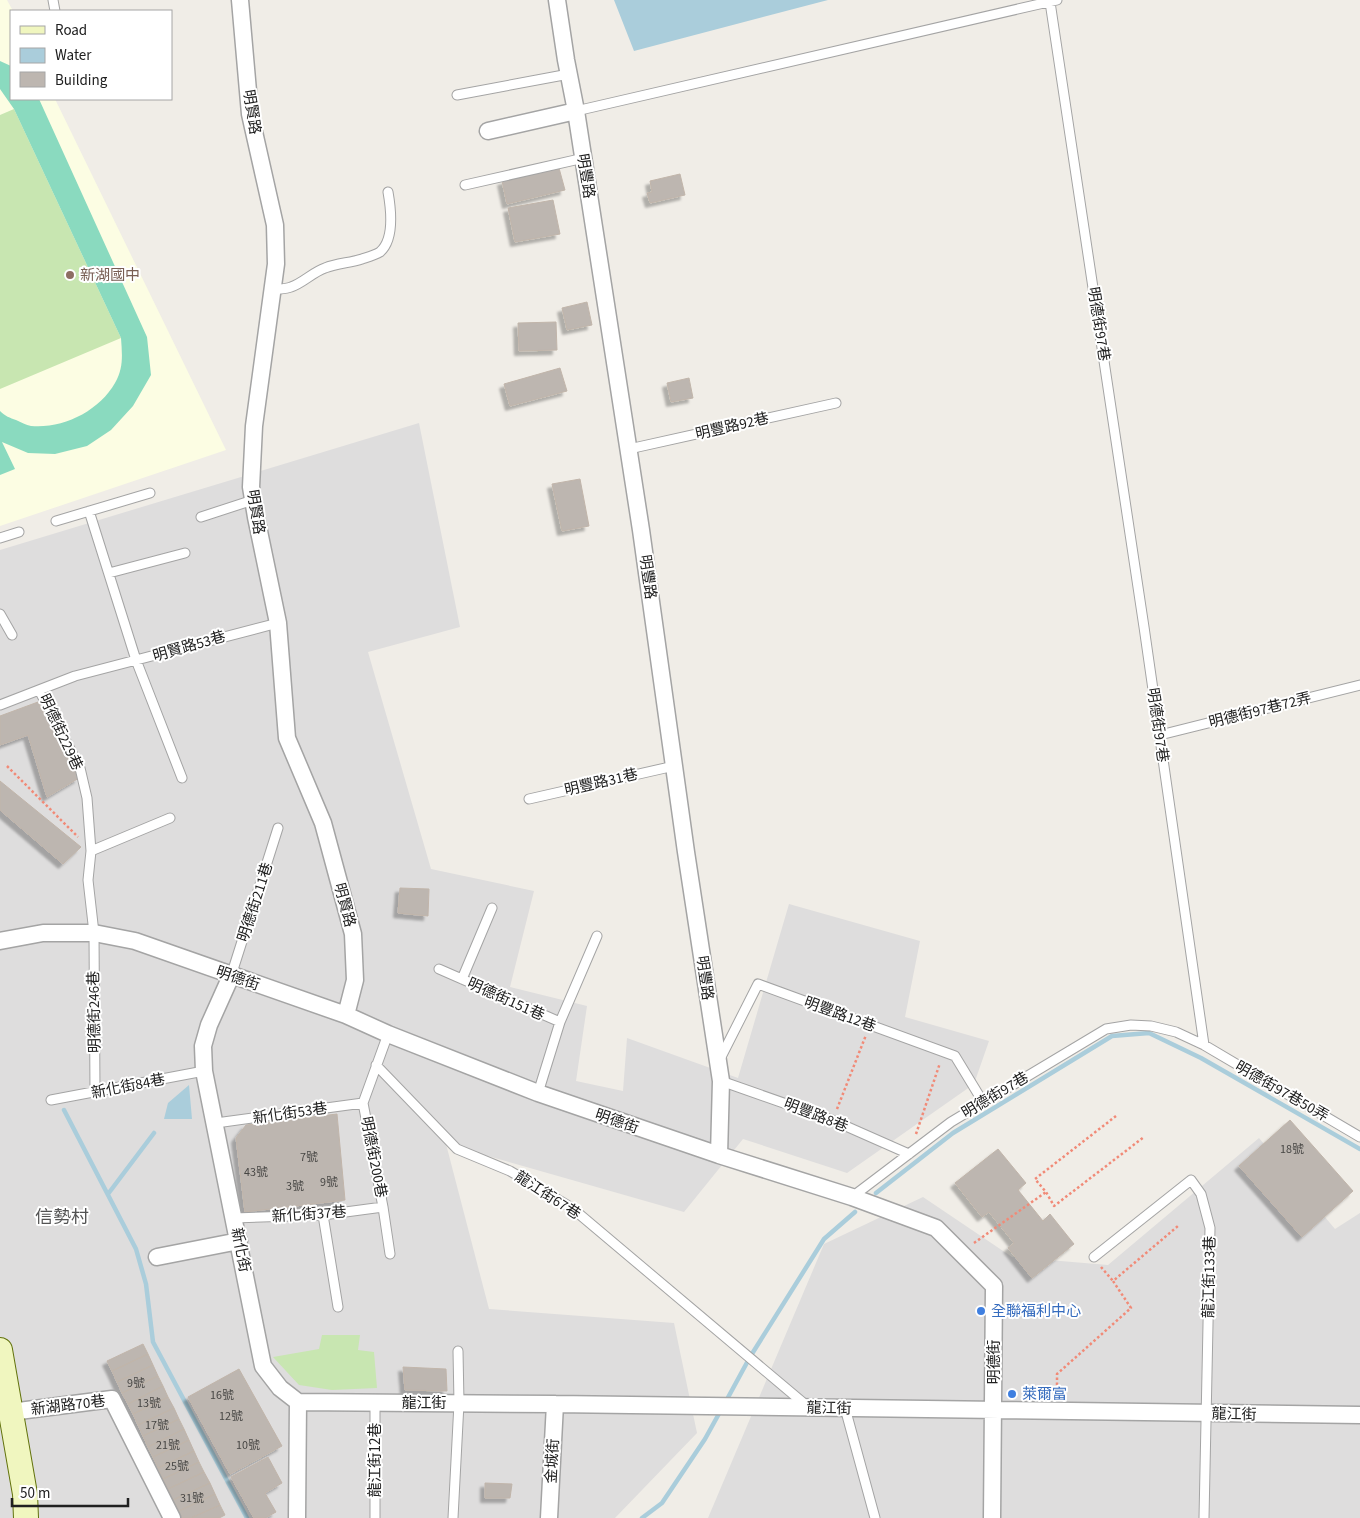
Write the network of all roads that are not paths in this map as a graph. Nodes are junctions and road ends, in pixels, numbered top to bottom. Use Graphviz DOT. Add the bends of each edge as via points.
graph roads {
  1 [pos="240,0"];
  2 [pos="557,0"];
  3 [pos="1054,1"];
  4 [pos="569,74"];
  5 [pos="457,95"];
  6 [pos="576,111"];
  7 [pos="488,131"];
  8 [pos="584,158"];
  9 [pos="465,185"];
  10 [pos="388,192"];
  11 [pos="272,290"];
  12 [pos="836,403"];
  13 [pos="629,450"];
  14 [pos="150,493"];
  15 [pos="253,500"];
  16 [pos="89,511"];
  17 [pos="201,517"];
  18 [pos="56,521"];
  19 [pos="19,532"];
  20 [pos="0,538"];
  21 [pos="185,553"];
  22 [pos="109,573"];
  23 [pos="0,614"];
  24 [pos="278,623"];
  25 [pos="12,635"];
  26 [pos="136,660"];
  27 [pos="1360,685"];
  28 [pos="39,690"];
  29 [pos="0,705"];
  30 [pos="1160,735"];
  31 [pos="674,766"];
  32 [pos="182,778"];
  33 [pos="528,799"];
  34 [pos="170,818"];
  35 [pos="278,828"];
  36 [pos="92,851"];
  37 [pos="492,908"];
  38 [pos="94,933"];
  39 [pos="597,936"];
  40 [pos="0,941"];
  41 [pos="439,970"];
  42 [pos="231,976"];
  43 [pos="462,980"];
  44 [pos="346,1015"];
  45 [pos="560,1022"];
  46 [pos="388,1034"];
  47 [pos="1204,1045"];
  48 [pos="718,1064"];
  49 [pos="376,1065"];
  50 [pos="204,1071"];
  51 [pos="721,1081"];
  52 [pos="95,1092"];
  53 [pos="538,1093"];
  54 [pos="51,1100"];
  55 [pos="983,1102"];
  56 [pos="363,1103"];
  57 [pos="216,1123"];
  58 [pos="1360,1137"];
  59 [pos="908,1154"];
  60 [pos="719,1155"];
  61 [pos="852,1197"];
  62 [pos="384,1207"];
  63 [pos="323,1215"];
  64 [pos="234,1218"];
  65 [pos="239,1241"];
  66 [pos="390,1254"];
  67 [pos="157,1257"];
  68 [pos="1094,1257"];
  69 [pos="338,1306"];
  70 [pos="0,1350"];
  71 [pos="458,1351"];
  72 [pos="3,1386"];
  73 [pos="298,1402"];
  74 [pos="374,1403"];
  75 [pos="459,1403"];
  76 [pos="555,1404"];
  77 [pos="809,1408"];
  78 [pos="845,1408"];
  79 [pos="994,1410"];
  80 [pos="11,1412"];
  81 [pos="1207,1413"];
  82 [pos="1360,1415"];
  83 [pos="26,1518"];
  84 [pos="172,1518"];
  85 [pos="297,1518"];
  86 [pos="375,1518"];
  87 [pos="453,1518"];
  88 [pos="549,1518"];
  89 [pos="875,1518"];
  90 [pos="992,1518"];
  91 [pos="1204,1518"];
  1 -- 11 [label="street, 明賢路" via="250,114 275,225 276,264"];
  2 -- 4 [label="street, 明豐路"];
  3 -- 6 [label="lane"];
  3 -- 30 [label="lane, 明德街97巷"];
  4 -- 5 [label="lane"];
  4 -- 6 [label="street, 明豐路"];
  6 -- 7 [label="street"];
  6 -- 8 [label="street, 明豐路"];
  8 -- 9 [label="lane"];
  8 -- 13 [label="street, 明豐路"];
  10 -- 11 [label="lane" via="389,232 381,251 324,268 291,287"];
  11 -- 15 [label="street, 明賢路" via="254,426"];
  12 -- 13 [label="lane, 明豐路92巷"];
  13 -- 31 [label="street, 明豐路"];
  14 -- 16 [label="lane"];
  15 -- 17 [label="lane"];
  15 -- 24 [label="street, 明賢路"];
  16 -- 18 [label="lane"];
  16 -- 22 [label="lane"];
  19 -- 20 [label="lane"];
  21 -- 22 [label="lane"];
  22 -- 26 [label="lane"];
  23 -- 25 [label="lane"];
  24 -- 26 [label="lane, 明賢路53巷"];
  24 -- 44 [label="street, 明賢路" via="286,738 323,823 353,934 355,980"];
  26 -- 28 [label="lane, 明德街229巷" via="75,676"];
  26 -- 32 [label="lane, 明賢路53巷"];
  27 -- 30 [label="lane, 明德街97巷72弄"];
  28 -- 29 [label="lane"];
  28 -- 36 [label="lane, 明德街229巷" via="80,768 87,798"];
  30 -- 47 [label="lane, 明德街97巷"];
  31 -- 33 [label="lane, 明豐路31巷"];
  31 -- 48 [label="street, 明豐路"];
  34 -- 36 [label="lane"];
  35 -- 42 [label="lane, 明德街211巷"];
  36 -- 38 [label="lane, 明德街229巷" via="88,880"];
  37 -- 43 [label="lane"];
  38 -- 40 [label="street, 明德街" via="43,934"];
  38 -- 42 [label="street, 明德街" via="135,941"];
  38 -- 52 [label="lane, 明德街246巷"];
  39 -- 45 [label="lane"];
  41 -- 43 [label="lane, 明德街151巷"];
  42 -- 44 [label="street, 明德街"];
  42 -- 50 [label="street, 新化街" via="203,1046"];
  43 -- 45 [label="lane, 明德街151巷"];
  44 -- 46 [label="street, 明德街"];
  45 -- 53 [label="lane, 明德街151巷"];
  46 -- 49 [label="lane, 明德街200巷"];
  46 -- 53 [label="street, 明德街"];
  47 -- 55 [label="lane, 明德街97巷" via="1176,1032 1151,1026 1106,1029"];
  47 -- 58 [label="lane, 明德街97巷50弄"];
  48 -- 51 [label="street, 明豐路"];
  48 -- 55 [label="lane, 明豐路12巷" via="758,984 955,1056"];
  49 -- 56 [label="lane, 明德街200巷"];
  49 -- 77 [label="lane, 龍江街67巷" via="457,1149 510,1171 572,1208"];
  50 -- 52 [label="lane, 新化街84巷"];
  50 -- 57 [label="street, 新化街"];
  51 -- 59 [label="lane, 明豐路8巷" via="832,1120"];
  51 -- 60 [label="street, 明豐路"];
  52 -- 54 [label="lane, 新化街84巷"];
  53 -- 60 [label="street, 明德街"];
  55 -- 59 [label="lane, 明德街97巷"];
  56 -- 57 [label="lane, 新化街53巷"];
  56 -- 62 [label="lane, 明德街200巷"];
  57 -- 64 [label="street, 新化街"];
  59 -- 61 [label="lane, 明德街97巷"];
  60 -- 61 [label="street, 明德街"];
  61 -- 79 [label="street, 明德街" via="936,1228 994,1286"];
  62 -- 63 [label="lane, 新化街37巷"];
  62 -- 66 [label="lane, 明德街200巷"];
  63 -- 64 [label="lane, 新化街37巷"];
  63 -- 69 [label="lane"];
  64 -- 65 [label="street, 新化街"];
  65 -- 67 [label="street"];
  65 -- 73 [label="street, 新化街" via="263,1366 280,1388"];
  68 -- 81 [label="lane, 龍江街133巷" via="1191,1180 1201,1194 1210,1228"];
  70 -- 72 [label="street"];
  71 -- 75 [label="lane"];
  72 -- 80 [label="street"];
  73 -- 74 [label="street, 龍江街"];
  73 -- 85 [label="street"];
  74 -- 75 [label="street, 龍江街"];
  74 -- 86 [label="lane, 龍江街12巷"];
  75 -- 76 [label="street, 龍江街"];
  75 -- 87 [label="lane"];
  76 -- 77 [label="street, 龍江街"];
  76 -- 88 [label="street, 金城街"];
  77 -- 78 [label="street, 龍江街"];
  78 -- 79 [label="street, 龍江街"];
  78 -- 89 [label="lane"];
  79 -- 81 [label="street, 龍江街"];
  79 -- 90 [label="street, 明德街"];
  80 -- 83 [label="street"];
  80 -- 84 [label="street, 新湖路70巷" via="112,1399"];
  81 -- 82 [label="street, 龍江街"];
  81 -- 91 [label="lane"];
}
